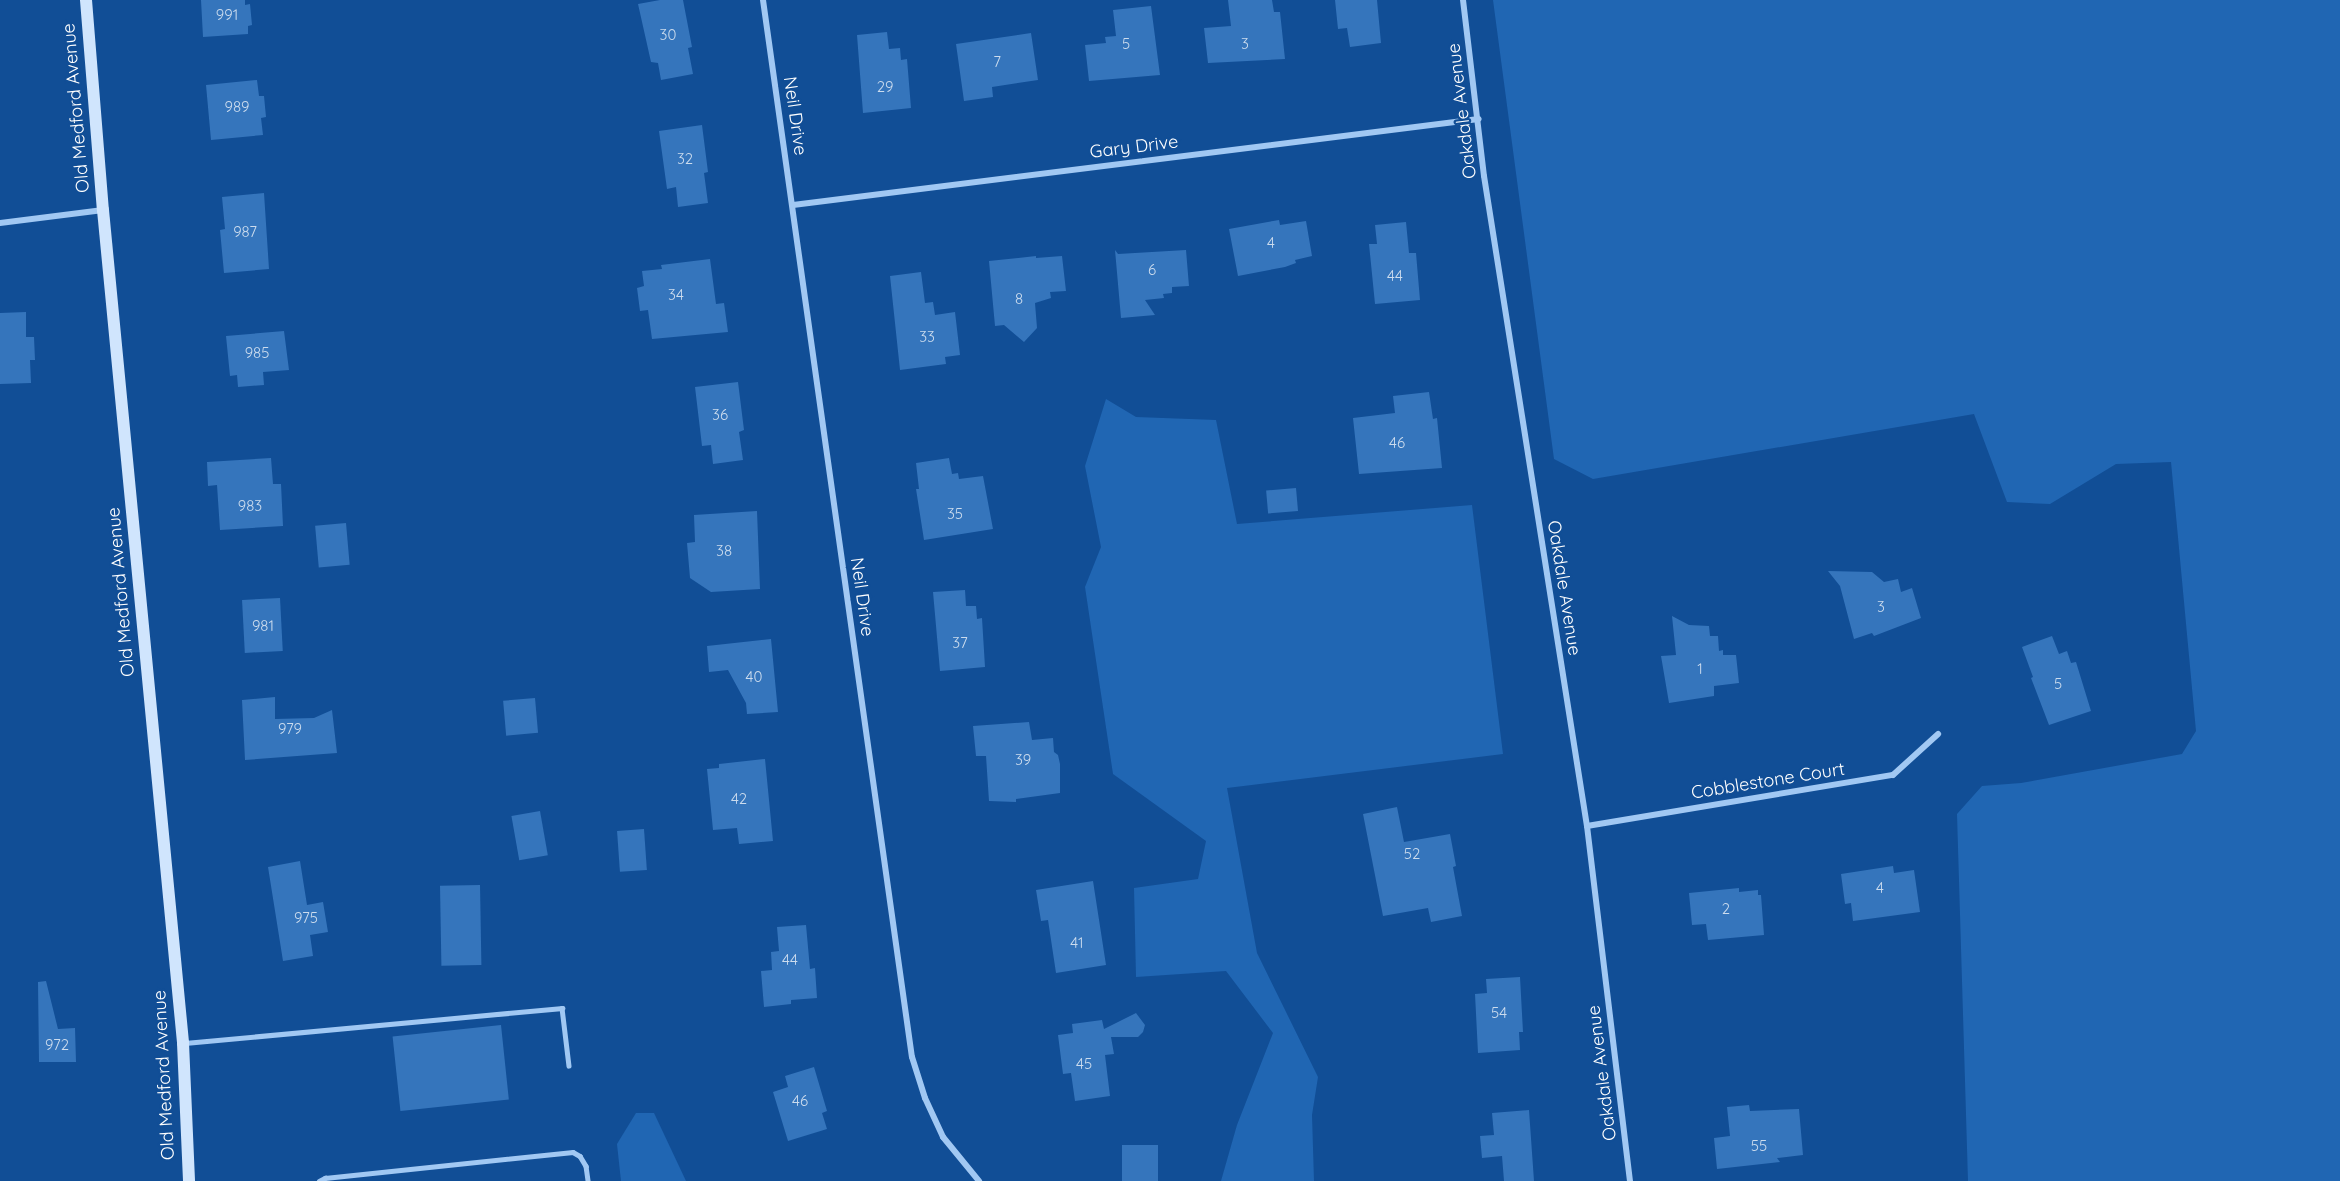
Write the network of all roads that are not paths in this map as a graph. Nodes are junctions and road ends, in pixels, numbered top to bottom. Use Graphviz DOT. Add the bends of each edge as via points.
graph roads {
  1 [pos="86,0"];
  2 [pos="763,0"];
  3 [pos="1463,0"];
  4 [pos="1479,119"];
  5 [pos="793,206"];
  6 [pos="102,210"];
  7 [pos="0,223"];
  8 [pos="1938,734"];
  9 [pos="1587,826"];
  10 [pos="183,1043"];
  11 [pos="569,1066"];
  12 [pos="189,1181"];
  13 [pos="319,1181"];
  14 [pos="588,1181"];
  15 [pos="979,1181"];
  16 [pos="1630,1181"];
  1 -- 6 [label="street, Old Medford Avenue"];
  2 -- 5 [label="street, Neil Drive"];
  3 -- 4 [label="street, Oakdale Avenue"];
  4 -- 5 [label="street, Gary Drive"];
  4 -- 9 [label="street, Oakdale Avenue" via="1484,176"];
  5 -- 15 [label="street, Neil Drive" via="912,1057 943,1137"];
  6 -- 7 [label="street"];
  6 -- 10 [label="street, Old Medford Avenue"];
  8 -- 9 [label="street, Cobblestone Court" via="1893,775"];
  9 -- 16 [label="street, Oakdale Avenue"];
  10 -- 11 [label="lane" via="562,1008"];
  10 -- 12 [label="street, Old Medford Avenue"];
  13 -- 14 [label="lane" via="573,1152 586,1166"];
}
